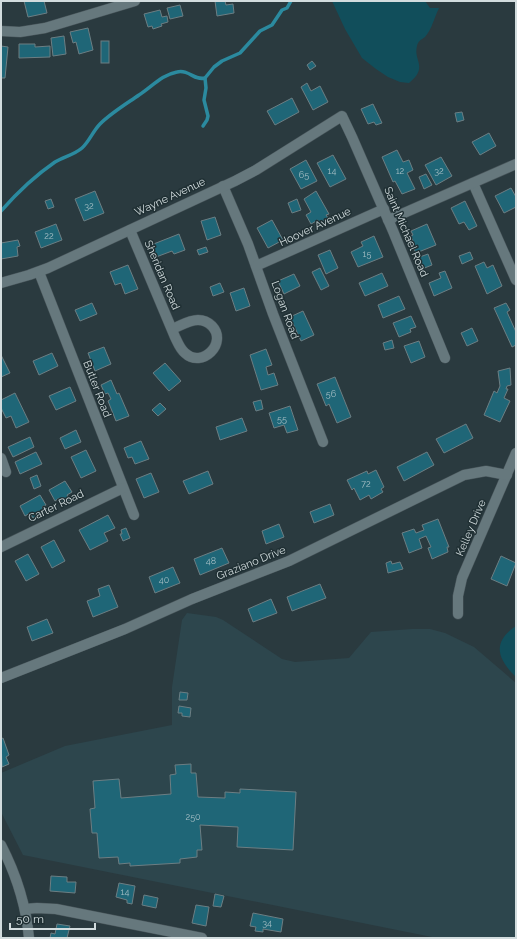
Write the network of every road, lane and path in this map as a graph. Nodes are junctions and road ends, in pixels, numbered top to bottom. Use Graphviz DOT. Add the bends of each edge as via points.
graph roads {
  1 [pos="135,1"];
  2 [pos="1,31"];
  3 [pos="342,116"];
  4 [pos="516,164"];
  5 [pos="473,183"];
  6 [pos="223,186"];
  7 [pos="384,209"];
  8 [pos="388,220"];
  9 [pos="130,230"];
  10 [pos="256,266"];
  11 [pos="39,272"];
  12 [pos="516,280"];
  13 [pos="1,283"];
  14 [pos="172,329"];
  15 [pos="445,358"];
  16 [pos="324,442"];
  17 [pos="516,453"];
  18 [pos="1,458"];
  19 [pos="6,472"];
  20 [pos="507,475"];
  21 [pos="123,488"];
  22 [pos="134,515"];
  23 [pos="1,547"];
  24 [pos="458,614"];
  25 [pos="1,678"];
  26 [pos="1,845"];
  27 [pos="25,909"];
  28 [pos="29,938"];
  29 [pos="202,938"];
  1 -- 2 [label="street" via="40,29"];
  3 -- 6 [label="street, Wayne Avenue" via="256,170"];
  3 -- 7 [label="street, Saint Michael Road"];
  4 -- 5 [label="street"];
  5 -- 8 [label="street"];
  5 -- 12 [label="street"];
  6 -- 9 [label="street, Wayne Avenue"];
  6 -- 10 [label="street, Logan Road"];
  7 -- 8 [label="street, Saint Michael Road"];
  7 -- 10 [label="street, Hoover Avenue"];
  8 -- 15 [label="street, Saint Michael Road"];
  9 -- 11 [label="street, Wayne Avenue"];
  9 -- 14 [label="street, Sheridan Road"];
  10 -- 16 [label="street, Logan Road"];
  11 -- 13 [label="street, Wayne Avenue"];
  11 -- 21 [label="street, Butler Road"];
  14 -- 14 [label="street, Sheridan Road" via="182,350 190,356 204,357 215,347 215,332 206,322 194,320"];
  17 -- 20 [label="street, Kelley Drive"];
  18 -- 19 [label="street"];
  20 -- 24 [label="street, Kelley Drive" via="462,578"];
  20 -- 25 [label="street, Graziano Drive" via="486,471 464,475 289,561"];
  21 -- 22 [label="street, Butler Road"];
  21 -- 23 [label="street, Carter Road"];
  26 -- 27 [label="street" via="14,873"];
  27 -- 28 [label="street"];
  27 -- 29 [label="street" via="56,909"];
}
